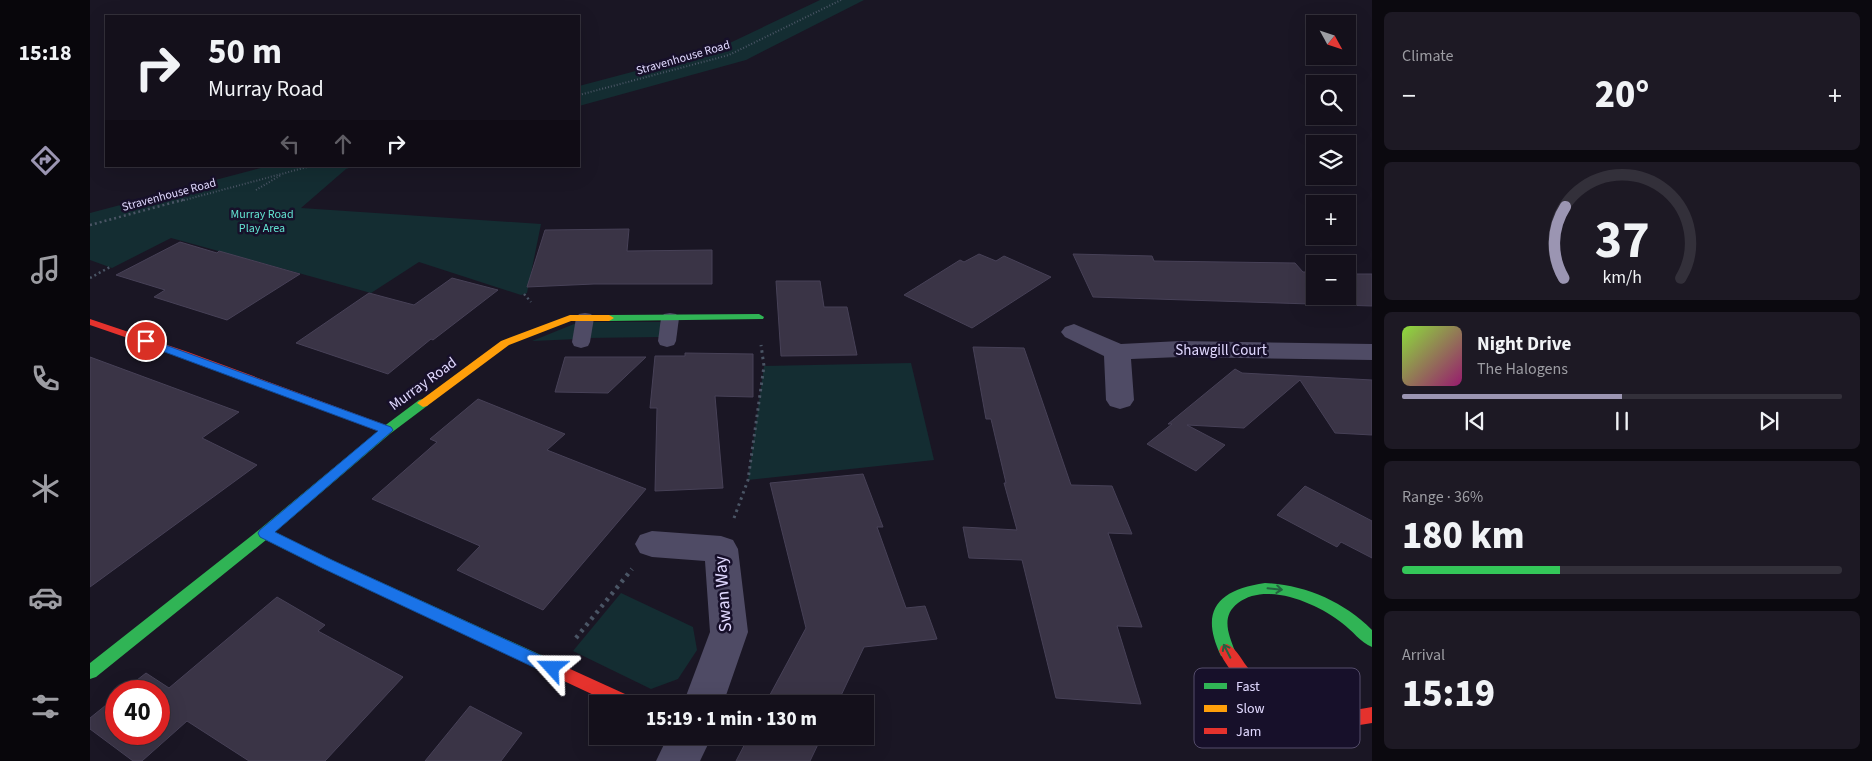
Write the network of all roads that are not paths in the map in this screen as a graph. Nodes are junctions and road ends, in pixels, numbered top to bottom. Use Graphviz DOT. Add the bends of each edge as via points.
graph roads {
  1 [pos="759,317"];
  2 [pos="585,318"];
  3 [pos="670,318"];
  4 [pos="90,322"];
  5 [pos="1074,332"];
  6 [pos="667,341"];
  7 [pos="581,342"];
  8 [pos="1117,352"];
  9 [pos="1372,352"];
  10 [pos="1120,400"];
  11 [pos="387,430"];
  12 [pos="265,533"];
  13 [pos="652,544"];
  14 [pos="1372,640"];
  15 [pos="1238,668"];
  16 [pos="90,672"];
  17 [pos="610,695"];
  18 [pos="706,695"];
  19 [pos="1372,715"];
  20 [pos="1360,719"];
  21 [pos="686,745"];
  22 [pos="677,761"];
  1 -- 3 [label="street, Murray Road"];
  2 -- 3 [label="street, Murray Road"];
  2 -- 7 [label="lane"];
  2 -- 11 [label="street, Murray Road" via="570,318 505,343"];
  3 -- 6 [label="lane"];
  4 -- 11 [label="street"];
  5 -- 8 [label="street"];
  8 -- 9 [label="street, Shawgill Court" via="1180,349"];
  8 -- 10 [label="street"];
  11 -- 12 [label="street, Murray Road"];
  12 -- 16 [label="street, Murray Road"];
  12 -- 17 [label="street"];
  13 -- 18 [label="street, Swan Way" via="721,549 729,632"];
  15 -- 14 [label="street, one-way" via="1218,634 1219,614 1229,599 1247,590 1271,588 1298,593 1327,604 1354,622"];
  19 -- 20 [label="street, one-way"];
  21 -- 22 [label="street"];
}
